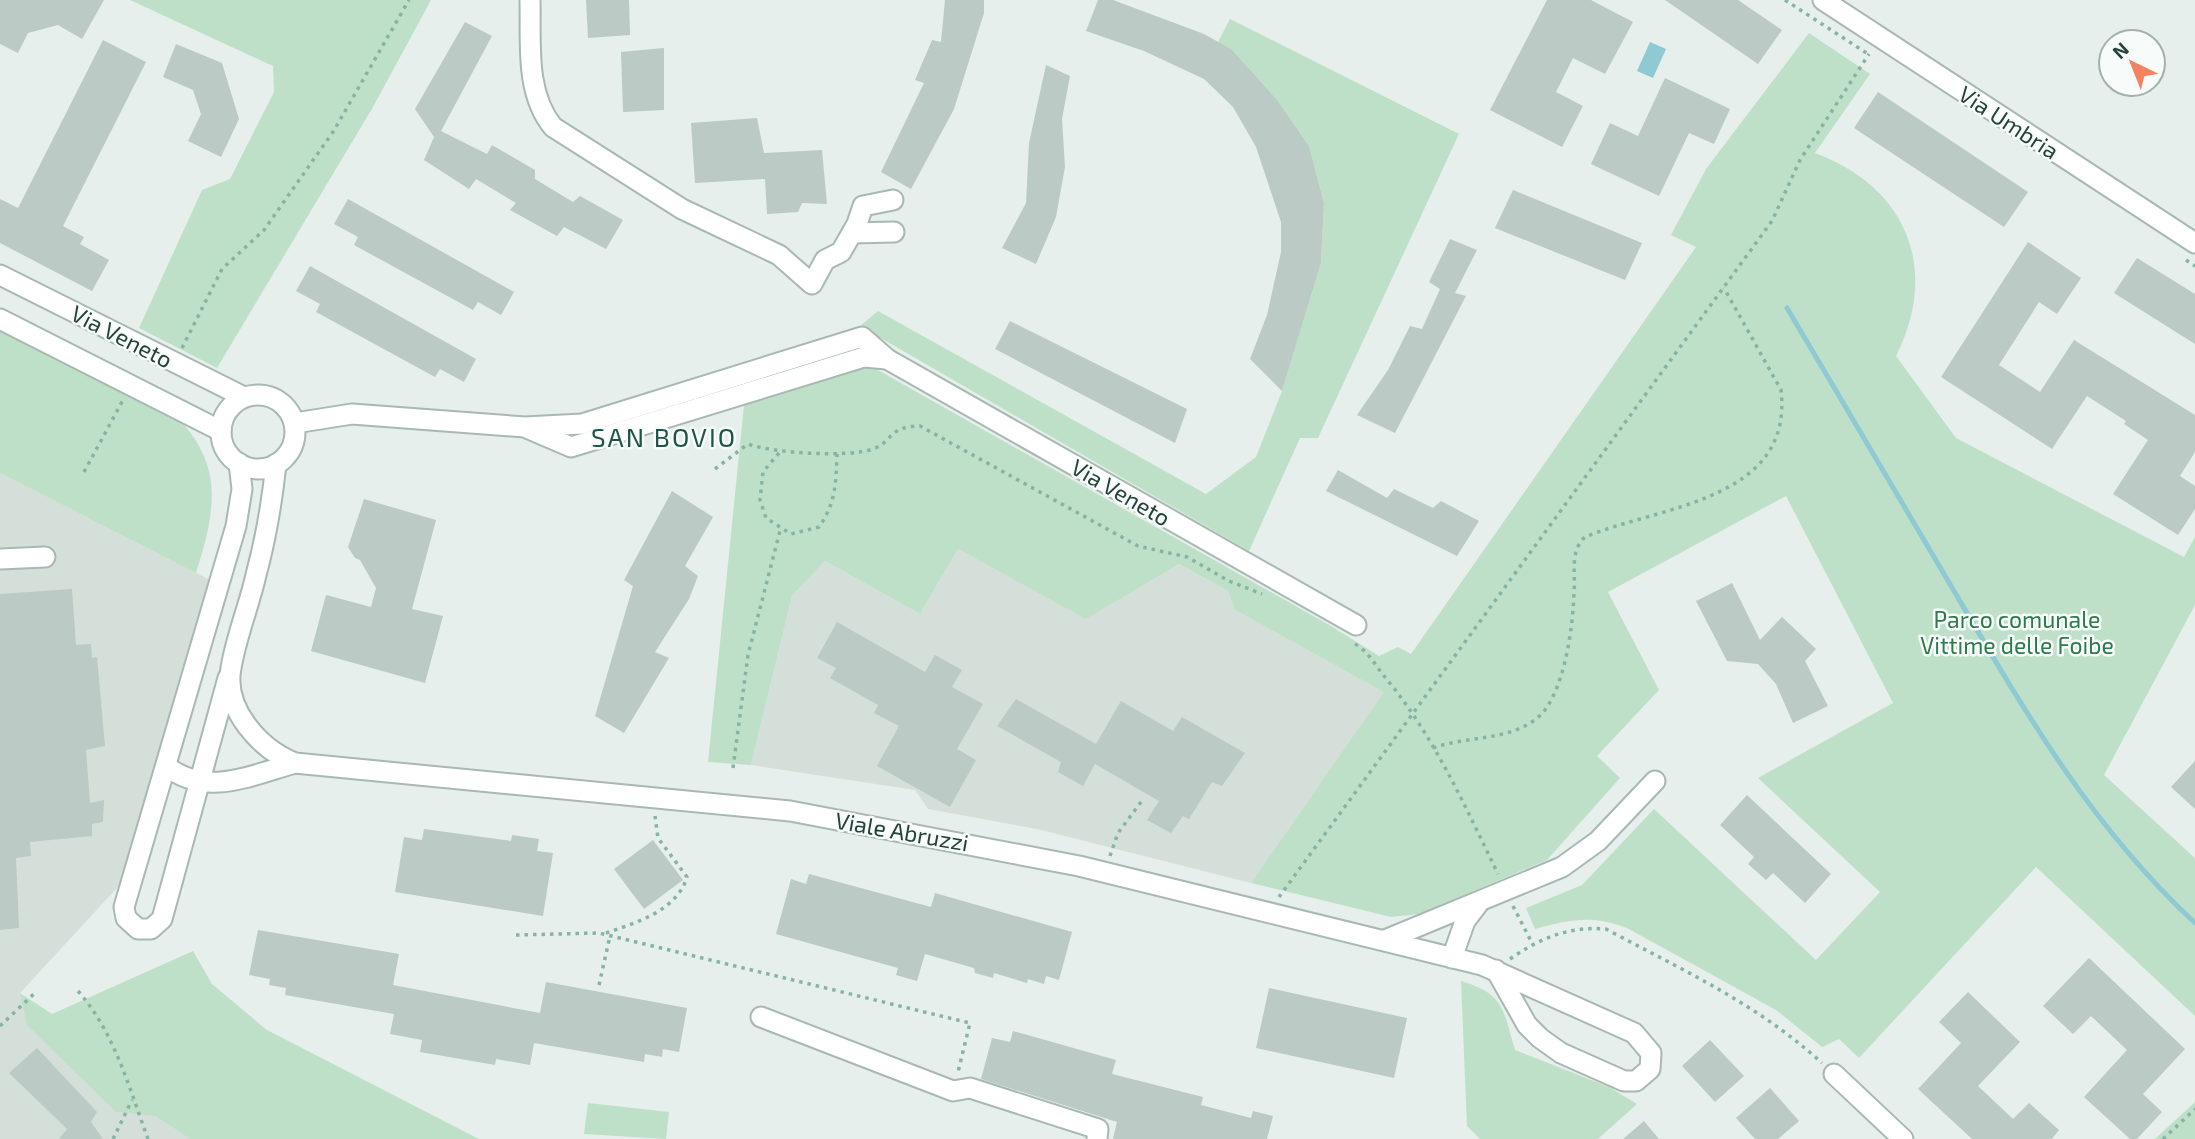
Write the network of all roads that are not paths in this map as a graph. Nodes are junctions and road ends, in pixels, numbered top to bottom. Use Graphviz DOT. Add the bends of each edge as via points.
graph roads {
  1 [pos="530,0"];
  2 [pos="1823,0"];
  3 [pos="893,200"];
  4 [pos="894,232"];
  5 [pos="852,233"];
  6 [pos="2195,243"];
  7 [pos="0,275"];
  8 [pos="0,319"];
  9 [pos="244,397"];
  10 [pos="295,423"];
  11 [pos="221,431"];
  12 [pos="239,463"];
  13 [pos="276,464"];
  14 [pos="45,557"];
  15 [pos="0,559"];
  16 [pos="1353,634"];
  17 [pos="230,670"];
  18 [pos="295,763"];
  19 [pos="166,766"];
  20 [pos="1656,781"];
  21 [pos="198,783"];
  22 [pos="1478,904"];
  23 [pos="1385,940"];
  24 [pos="1452,958"];
  25 [pos="1496,970"];
  26 [pos="761,1017"];
  27 [pos="1834,1074"];
  28 [pos="1097,1139"];
  29 [pos="1903,1139"];
  1 -- 5 [label="street" via="532,76 541,112 553,127 682,209 779,255 812,285 825,260 841,252"];
  2 -- 6 [label="street, Via Umbria"];
  3 -- 5 [label="street" via="863,206"];
  4 -- 5 [label="street"];
  7 -- 9 [label="street, Via Veneto"];
  8 -- 11 [label="street, Via Veneto"];
  9 -- 10 [label="street" via="262,395 279,401"];
  9 -- 11 [label="street" via="226,414"];
  10 -- 13 [label="street" via="290,451"];
  10 -- 16 [label="street, Via Veneto" via="352,414 525,427 582,424 862,337 887,359"];
  11 -- 12 [label="street" via="227,452"];
  12 -- 13 [label="street" via="256,469"];
  12 -- 19 [label="street" via="242,489 236,526"];
  13 -- 17 [label="street" via="271,512"];
  14 -- 15 [label="street"];
  17 -- 18 [label="street" via="234,698 252,732 279,756"];
  17 -- 21 [label="street"];
  18 -- 21 [label="street" via="219,784"];
  18 -- 23 [label="street, Viale Abruzzi" via="790,811 1108,872"];
  19 -- 21 [label="street"];
  19 -- 21 [label="street" via="124,907 126,918 138,929 151,929 162,919"];
  20 -- 22 [label="street" via="1582,855 1541,879"];
  22 -- 23 [label="street"];
  22 -- 24 [label="street" via="1465,921"];
  23 -- 24 [label="street, Viale Abruzzi"];
  24 -- 25 [label="street, Viale Abruzzi"];
  25 -- 25 [label="street, Viale Abruzzi" via="1527,1025 1555,1049 1624,1081 1636,1081 1650,1069 1651,1053 1634,1033"];
  26 -- 28 [label="street" via="953,1091 970,1088 1098,1129"];
  27 -- 29 [label="street"];
}
